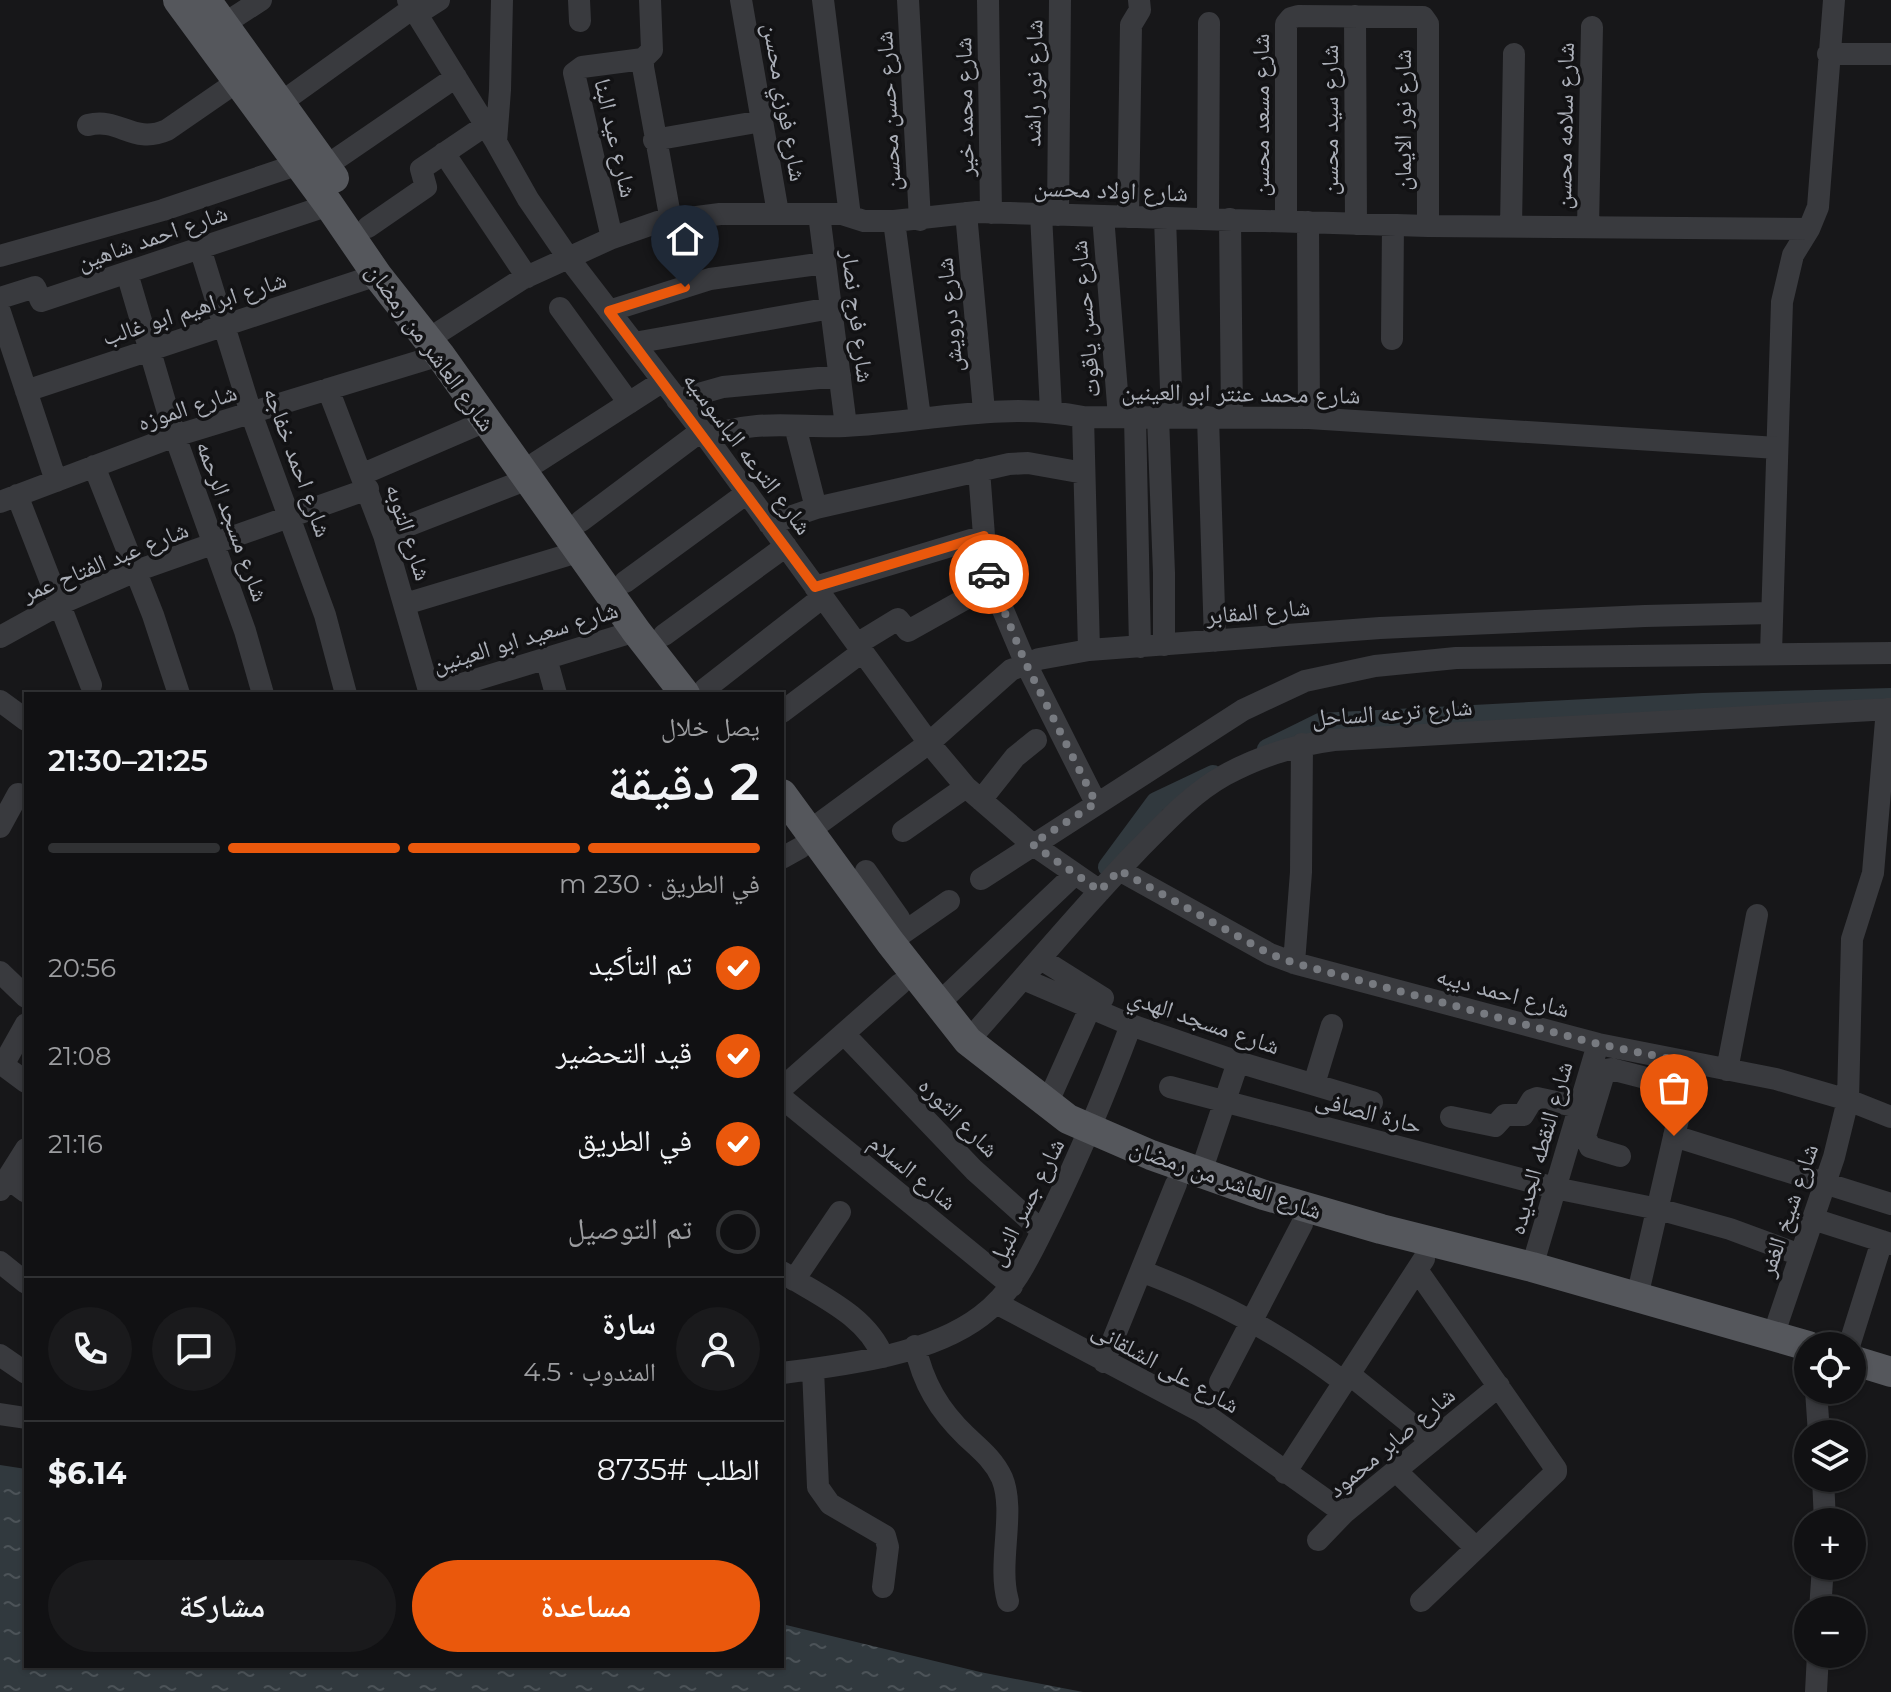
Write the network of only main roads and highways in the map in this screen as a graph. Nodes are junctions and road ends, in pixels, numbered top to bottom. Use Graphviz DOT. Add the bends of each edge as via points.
graph roads {
  1 [pos="178,0"];
  2 [pos="215,12"];
  3 [pos="238,68"];
  4 [pos="312,165"];
  5 [pos="441,343"];
  6 [pos="533,470"];
  7 [pos="581,536"];
  8 [pos="650,633"];
  9 [pos="700,692"];
  10 [pos="784,802"];
  11 [pos="793,840"];
  12 [pos="1087,1139"];
  13 [pos="1188,1178"];
  14 [pos="1794,1342"];
  15 [pos="1794,1363"];
  16 [pos="1866,1364"];
  17 [pos="1891,1372"];
  18 [pos="1866,1383"];
  19 [pos="1891,1390"];
  1 -- 3 [label="main road, شارع العاشر من رمضان"];
  2 -- 3 [label="main road, شارع العاشر من رمضان"];
  3 -- 4 [label="main road, شارع العاشر من رمضان"];
  3 -- 4 [label="main road, شارع العاشر من رمضان" via="282,102"];
  4 -- 5 [label="main road, شارع العاشر من رمضان" via="368,227"];
  4 -- 5 [label="main road, شارع العاشر من رمضان" via="329,205 377,275"];
  5 -- 6 [label="main road, شارع العاشر من رمضان"];
  5 -- 6 [label="main road, شارع العاشر من رمضان" via="486,421"];
  6 -- 7 [label="main road, شارع العاشر من رمضان"];
  7 -- 8 [label="main road, شارع العاشر من رمضان"];
  7 -- 8 [label="main road, شارع العاشر من رمضان" via="625,582"];
  8 -- 9 [label="main road, شارع العاشر من رمضان"];
  10 -- 11 [label="main road, شارع العاشر من رمضان"];
  11 -- 12 [label="main road, شارع العاشر من رمضان" via="865,884 937,1005 968,1041"];
  11 -- 12 [label="main road, شارع العاشر من رمضان" via="928,1022 958,1053 1034,1119"];
  12 -- 13 [label="main road, شارع العاشر من رمضان"];
  13 -- 14 [label="main road, شارع العاشر من رمضان"];
  13 -- 15 [label="main road, شارع العاشر من رمضان" via="1421,1264"];
  16 -- 17 [label="main road"];
  18 -- 19 [label="main road"];
}
